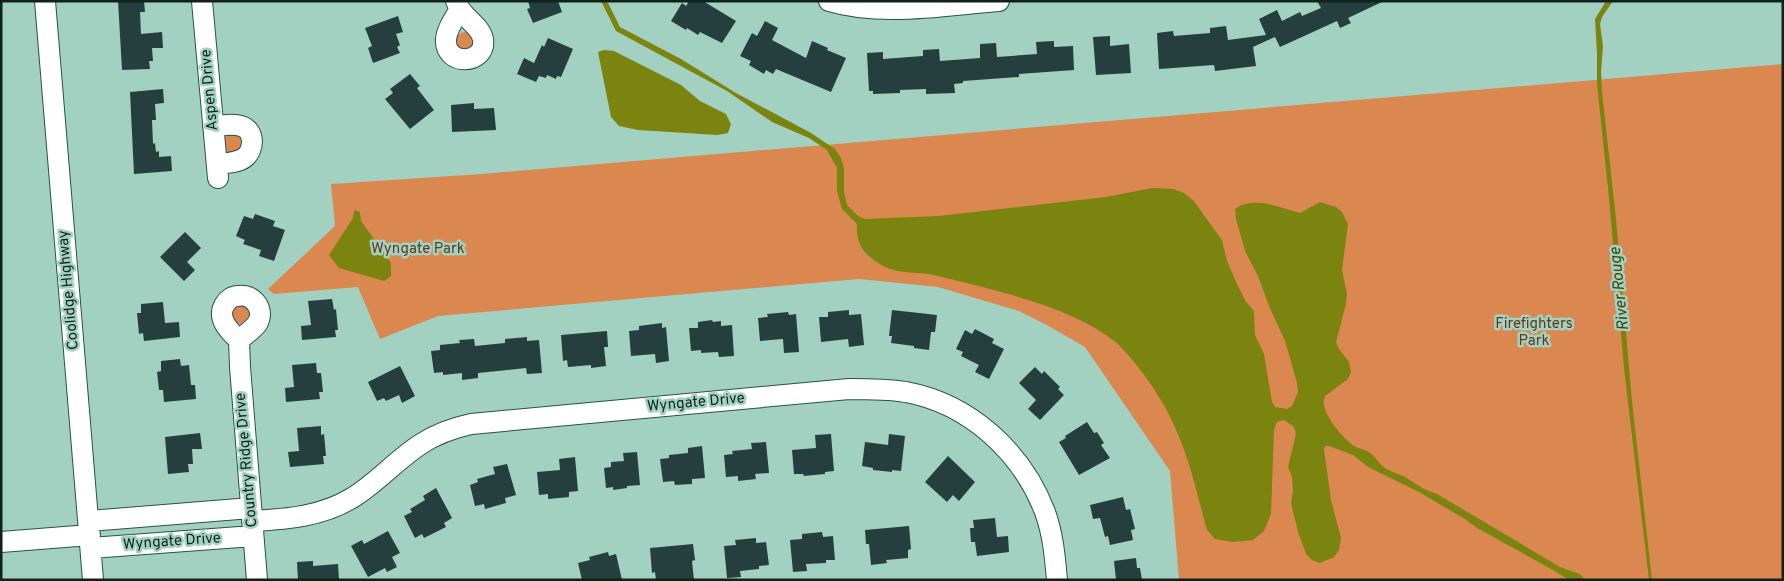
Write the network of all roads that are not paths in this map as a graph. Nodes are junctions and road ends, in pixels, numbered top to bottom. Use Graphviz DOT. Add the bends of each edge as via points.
graph roads {
  1 [pos="45,1"];
  2 [pos="202,1"];
  3 [pos="829,1"];
  4 [pos="999,1"];
  5 [pos="213,126"];
  6 [pos="239,340"];
  7 [pos="252,522"];
  8 [pos="90,535"];
  9 [pos="1,542"];
  10 [pos="93,580"];
  11 [pos="257,580"];
  12 [pos="1057,580"];
  1 -- 8 [label="street, Coolidge Highway"];
  2 -- 5 [label="street, Aspen Drive"];
  3 -- 4 [label="street" via="879,9"];
  5 -- 5 [label="street, Aspen Drive" via="218,171 243,159 251,150 252,141 244,127 233,124"];
  6 -- 7 [label="street, Country Ridge Drive"];
  7 -- 8 [label="street, Wyngate Drive"];
  7 -- 8 [label="street, Wyngate Drive"];
  7 -- 11 [label="street, Country Ridge Drive"];
  7 -- 12 [label="street, Wyngate Drive" via="306,516 340,504 422,443 471,424 849,390 888,390 908,392 945,404 976,423 1010,453 1033,486 1045,513"];
  8 -- 9 [label="street"];
  8 -- 10 [label="street, Coolidge Highway"];
}
